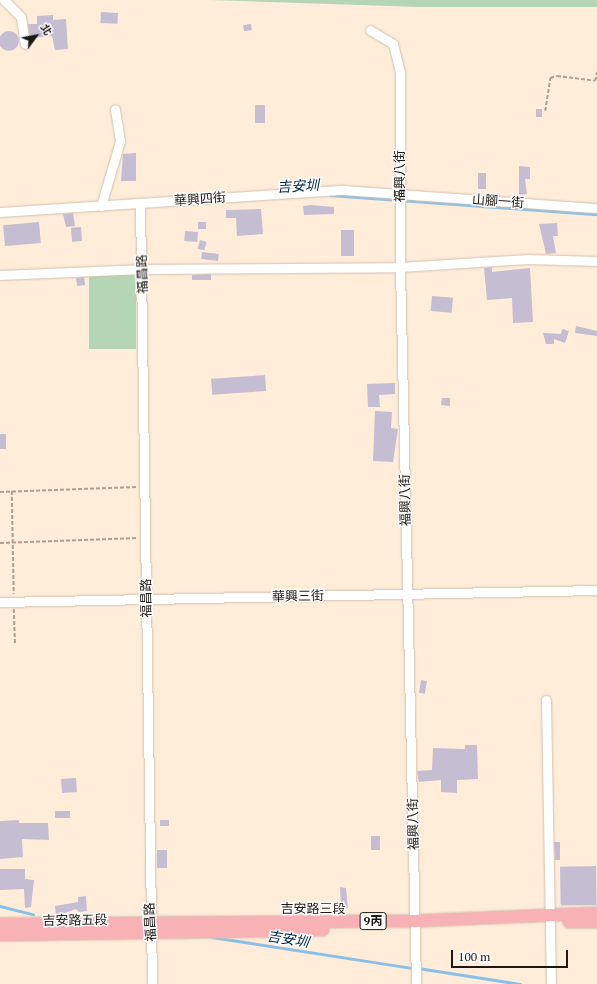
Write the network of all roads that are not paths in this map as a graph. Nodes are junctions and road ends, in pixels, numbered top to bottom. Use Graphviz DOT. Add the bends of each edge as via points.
graph roads {
  1 [pos="4,0"];
  2 [pos="370,30"];
  3 [pos="25,44"];
  4 [pos="115,108"];
  5 [pos="400,199"];
  6 [pos="101,206"];
  7 [pos="140,207"];
  8 [pos="597,208"];
  9 [pos="0,212"];
  10 [pos="597,261"];
  11 [pos="400,267"];
  12 [pos="142,268"];
  13 [pos="0,275"];
  14 [pos="597,590"];
  15 [pos="408,594"];
  16 [pos="146,598"];
  17 [pos="0,602"];
  18 [pos="546,700"];
  19 [pos="597,913"];
  20 [pos="550,918"];
  21 [pos="597,922"];
  22 [pos="0,924"];
  23 [pos="415,925"];
  24 [pos="150,927"];
  25 [pos="0,935"];
  26 [pos="152,984"];
  27 [pos="416,984"];
  28 [pos="551,984"];
  1 -- 3 [label="street" via="22,17"];
  2 -- 5 [label="street, 福興八街" via="393,44 398,55"];
  4 -- 6 [label="street" via="120,141"];
  5 -- 7 [label="street, 華興四街" via="343,190"];
  5 -- 8 [label="street, 山腳一街"];
  5 -- 11 [label="street, 福興八街"];
  6 -- 7 [label="street, 華興四街"];
  6 -- 9 [label="street, 華興四街"];
  7 -- 12 [label="street, 福昌路"];
  10 -- 11 [label="street" via="528,259"];
  11 -- 12 [label="street"];
  11 -- 15 [label="street, 福興八街"];
  12 -- 13 [label="street"];
  12 -- 16 [label="street, 福昌路"];
  14 -- 15 [label="street, 華興三街"];
  15 -- 16 [label="street, 華興三街"];
  15 -- 23 [label="street, 福興八街"];
  16 -- 17 [label="street, 華興三街"];
  16 -- 24 [label="street, 福昌路"];
  18 -- 20 [label="street"];
  19 -- 20 [label="main road, 吉安路三段 / 9丙"];
  20 -- 21 [label="main road, 吉安路三段 / 9丙"];
  20 -- 23 [label="main road, 吉安路三段 / 9丙"];
  20 -- 28 [label="street"];
  22 -- 24 [label="main road, 吉安路五段 / 9丙"];
  23 -- 24 [label="main road, 吉安路三段 / 9丙"];
  23 -- 27 [label="street, 福興八街"];
  24 -- 25 [label="main road, 吉安路五段 / 9丙"];
  24 -- 26 [label="street, 福昌路"];
}
